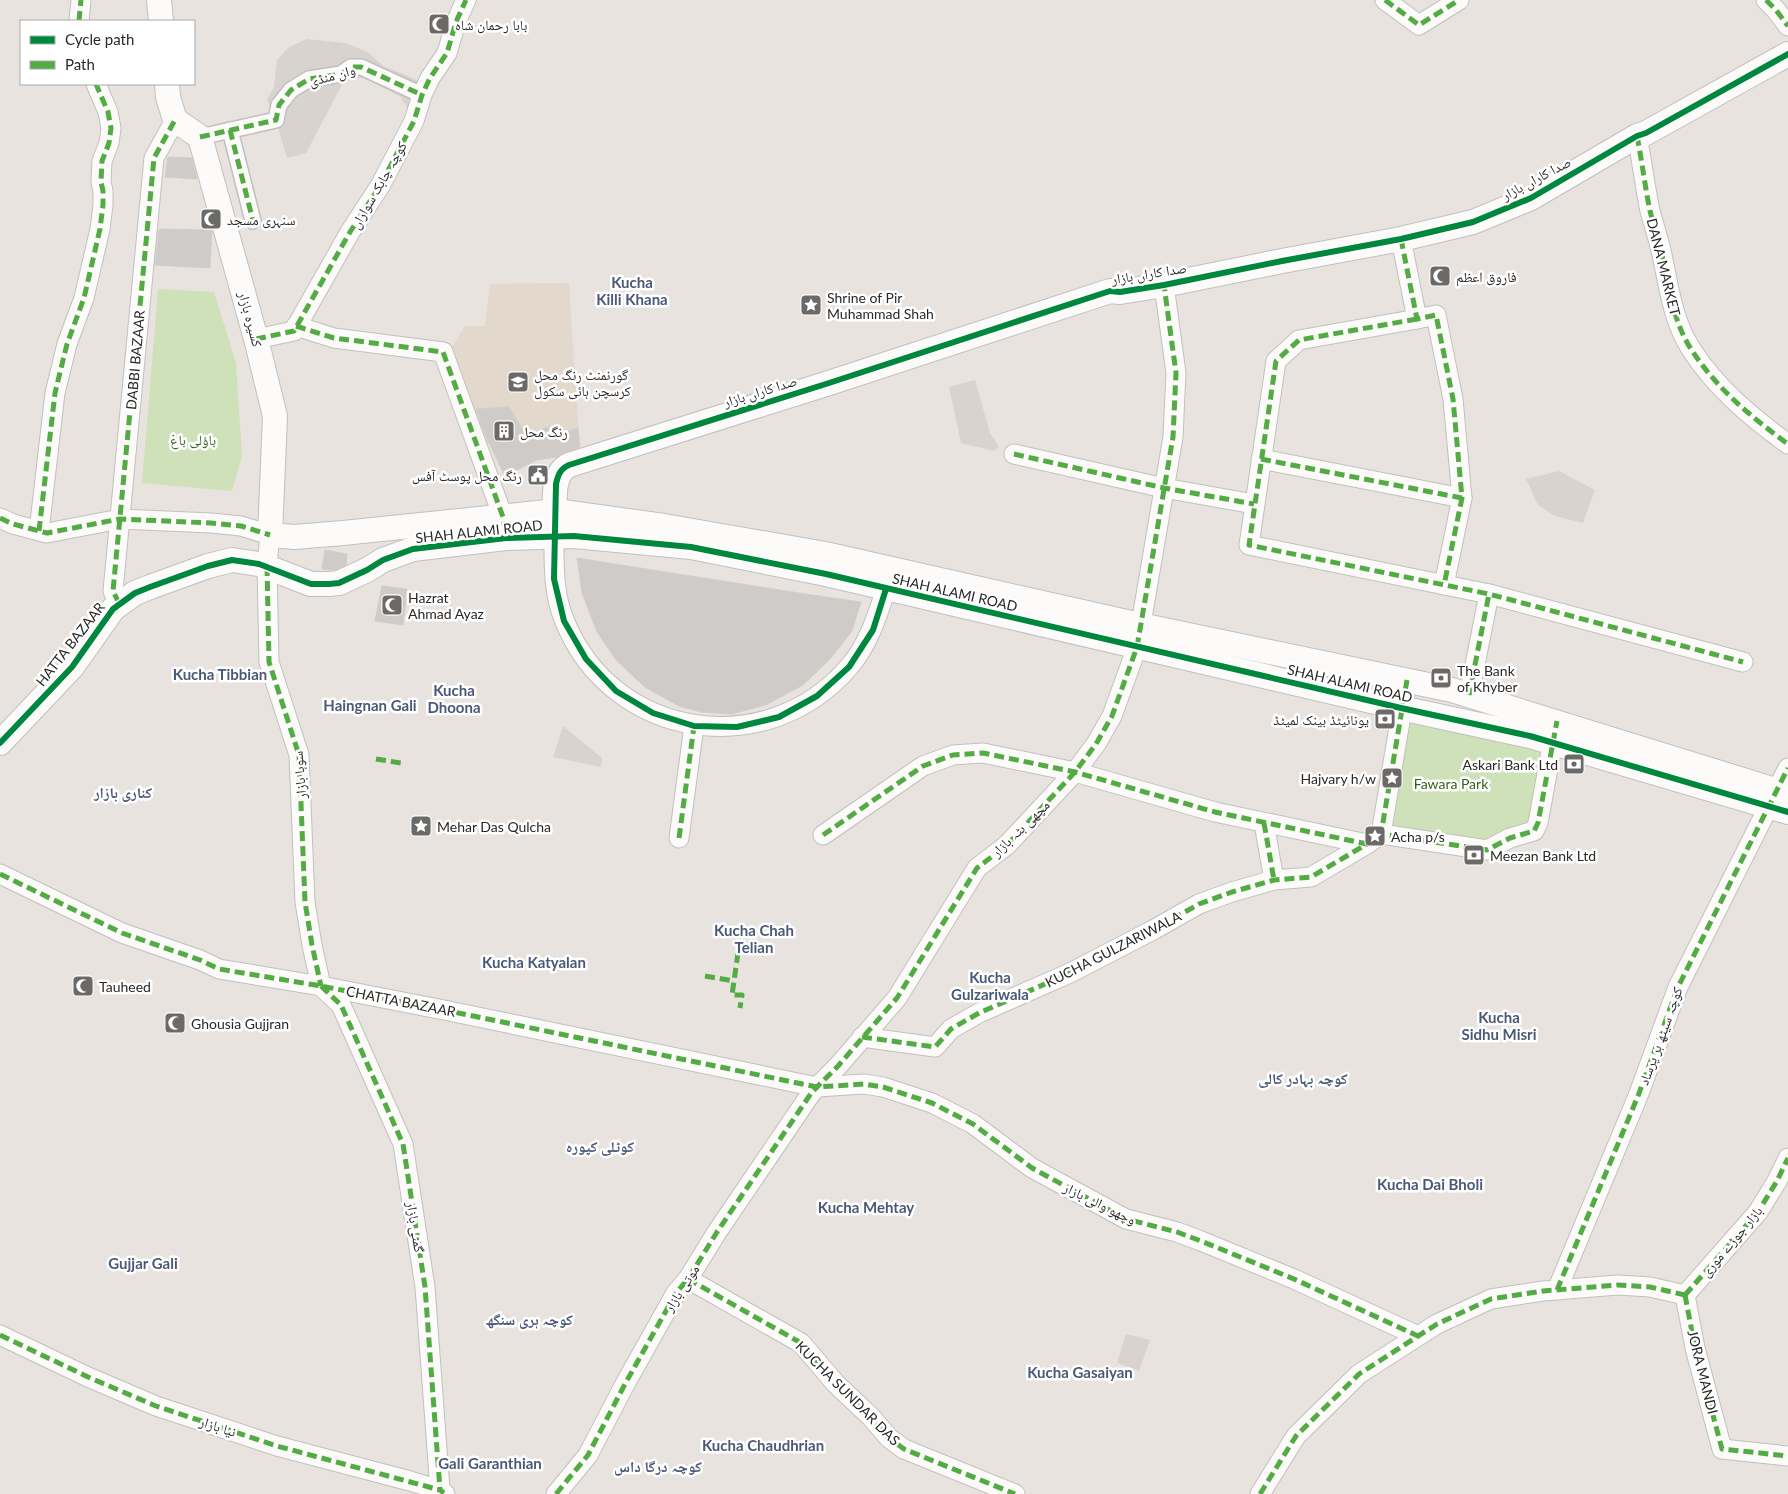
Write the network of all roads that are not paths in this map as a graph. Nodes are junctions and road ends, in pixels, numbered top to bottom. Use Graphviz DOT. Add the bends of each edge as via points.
graph roads {
  1 [pos="81,0"];
  2 [pos="159,0"];
  3 [pos="466,0"];
  4 [pos="1385,0"];
  5 [pos="1459,0"];
  6 [pos="1766,0"];
  7 [pos="79,20"];
  8 [pos="161,20"];
  9 [pos="1788,26"];
  10 [pos="1788,54"];
  11 [pos="96,85"];
  12 [pos="167,85"];
  13 [pos="422,95"];
  14 [pos="175,120"];
  15 [pos="230,130"];
  16 [pos="1637,136"];
  17 [pos="200,137"];
  18 [pos="253,221"];
  19 [pos="1400,239"];
  20 [pos="1164,285"];
  21 [pos="1417,319"];
  22 [pos="296,326"];
  23 [pos="256,339"];
  24 [pos="1788,444"];
  25 [pos="1014,454"];
  26 [pos="1262,459"];
  27 [pos="1164,488"];
  28 [pos="1462,498"];
  29 [pos="1254,504"];
  30 [pos="556,511"];
  31 [pos="0,518"];
  32 [pos="120,519"];
  33 [pos="504,528"];
  34 [pos="39,531"];
  35 [pos="270,535"];
  36 [pos="554,536"];
  37 [pos="267,566"];
  38 [pos="1444,585"];
  39 [pos="886,589"];
  40 [pos="1488,594"];
  41 [pos="119,603"];
  42 [pos="1138,636"];
  43 [pos="1742,662"];
  44 [pos="1408,680"];
  45 [pos="1468,695"];
  46 [pos="1402,708"];
  47 [pos="694,726"];
  48 [pos="1555,733"];
  49 [pos="0,743"];
  50 [pos="1788,768"];
  51 [pos="1074,772"];
  52 [pos="1781,801"];
  53 [pos="1264,823"];
  54 [pos="823,835"];
  55 [pos="679,838"];
  56 [pos="1374,839"];
  57 [pos="0,874"];
  58 [pos="1274,880"];
  59 [pos="321,986"];
  60 [pos="862,1038"];
  61 [pos="816,1087"];
  62 [pos="1788,1158"];
  63 [pos="688,1279"];
  64 [pos="1557,1290"];
  65 [pos="1685,1295"];
  66 [pos="0,1335"];
  67 [pos="1418,1336"];
  68 [pos="1788,1456"];
  69 [pos="436,1491"];
  70 [pos="556,1494"];
  71 [pos="1014,1494"];
  72 [pos="1260,1494"];
  1 -- 7 [label="street"];
  2 -- 8 [label="street"];
  3 -- 13 [label="street, کوچہ چابک سواراں" via="447,53"];
  4 -- 5 [label="street" via="1419,25"];
  6 -- 9 [label="street"];
  10 -- 16 [label="street, صدا کاراں بازار" via="1646,134"];
  11 -- 34 [label="street" via="111,128 102,162 100,229 84,298 67,344 55,393"];
  12 -- 14 [label="street"];
  13 -- 15 [label="street, وان منڈی" via="362,67 351,66 341,74 309,79 291,90 280,105 276,120"];
  13 -- 22 [label="street, کوچہ چابک سواراں" via="414,121 380,186"];
  14 -- 17 [label="street"];
  14 -- 32 [label="street, DABBI BAZAAR" via="154,158"];
  15 -- 17 [label="street, وان منڈی"];
  15 -- 18 [label="street"];
  16 -- 19 [label="street, صدا کاراں بازار" via="1531,198 1473,222"];
  16 -- 24 [label="street, DANA MARKET" via="1650,212 1675,316 1686,340 1716,383 1746,412"];
  17 -- 23 [label="street, کسیرہ بازار"];
  19 -- 20 [label="street, صدا کاراں بازار"];
  19 -- 21 [label="street"];
  20 -- 27 [label="street, مچھی ہٹہ بازار" via="1176,373 1173,437"];
  20 -- 30 [label="street, صدا کاراں بازار" via="1110,292 568,465 558,475"];
  21 -- 26 [label="street" via="1299,340 1276,362"];
  21 -- 28 [label="street" via="1436,316 1453,399"];
  22 -- 23 [label="street" via="294,331"];
  22 -- 33 [label="street" via="334,338 443,352"];
  23 -- 35 [label="street, کسیرہ بازار" via="275,416"];
  25 -- 27 [label="street"];
  26 -- 28 [label="street"];
  26 -- 29 [label="street"];
  27 -- 29 [label="street"];
  27 -- 42 [label="street, مچھی ہٹہ بازار"];
  28 -- 38 [label="street"];
  29 -- 38 [label="street" via="1249,545"];
  30 -- 33 [label="street, SHAH ALAMI ROAD"];
  30 -- 36 [label="street, صدا کاراں بازار"];
  30 -- 42 [label="street, SHAH ALAMI ROAD" via="825,554"];
  31 -- 34 [label="street, SHAH ALAMI ROAD"];
  32 -- 34 [label="street, SHAH ALAMI ROAD" via="47,533"];
  32 -- 35 [label="street, SHAH ALAMI ROAD" via="241,526"];
  32 -- 41 [label="street, DABBI BAZAAR" via="113,591"];
  33 -- 35 [label="street, SHAH ALAMI ROAD" via="294,537"];
  33 -- 36 [label="street, SHAH ALAMI ROAD"];
  33 -- 37 [label="street, SHAH ALAMI ROAD" via="413,549 330,584 311,584"];
  35 -- 37 [label="street, سوہا بازار"];
  36 -- 39 [label="street, SHAH ALAMI ROAD" via="608,538 691,548"];
  36 -- 47 [label="street" via="554,579 564,621 586,659 616,691 653,713"];
  37 -- 41 [label="street, SHAH ALAMI ROAD" via="242,560 224,561 135,593"];
  37 -- 59 [label="street, سوہا بازار" via="269,662 299,755 306,902"];
  38 -- 40 [label="street"];
  39 -- 42 [label="street, SHAH ALAMI ROAD"];
  39 -- 47 [label="street" via="873,630 849,667 817,696 779,717 737,727"];
  40 -- 43 [label="street"];
  40 -- 45 [label="street"];
  41 -- 49 [label="street, HATTA BAZAAR" via="107,615 72,667"];
  42 -- 44 [label="street, SHAH ALAMI ROAD"];
  42 -- 46 [label="street, SHAH ALAMI ROAD"];
  42 -- 51 [label="street, مچھی ہٹہ بازار" via="1112,716"];
  44 -- 45 [label="street, SHAH ALAMI ROAD"];
  44 -- 46 [label="street"];
  45 -- 48 [label="street, SHAH ALAMI ROAD"];
  46 -- 48 [label="street, SHAH ALAMI ROAD" via="1530,736"];
  46 -- 56 [label="street"];
  47 -- 55 [label="street"];
  48 -- 52 [label="street, SHAH ALAMI ROAD"];
  48 -- 56 [label="street" via="1534,831 1510,838 1487,850"];
  50 -- 52 [label="street, کوچہ سیٹھ ہر پرساد"];
  51 -- 53 [label="street"];
  51 -- 54 [label="street" via="982,753 953,755 923,766"];
  51 -- 60 [label="street, مچھی ہٹہ بازار" via="1007,845 976,868 897,998"];
  52 -- 64 [label="street, کوچہ سیٹھ ہر پرساد" via="1743,860 1678,987 1638,1096"];
  53 -- 56 [label="street"];
  53 -- 58 [label="street"];
  56 -- 58 [label="street, KUCHA GULZARIWALA" via="1311,877"];
  57 -- 59 [label="street, CHATTA BAZAAR" via="122,933 219,969"];
  58 -- 60 [label="street, KUCHA GULZARIWALA" via="1199,904 1070,973 979,1013 951,1029 935,1047"];
  59 -- 61 [label="street, CHATTA BAZAAR"];
  59 -- 69 [label="street, گمٹی بازار" via="341,1005 402,1144 426,1286"];
  60 -- 61 [label="street, مچھی ہٹہ بازار"];
  61 -- 63 [label="street, موتی بازار"];
  61 -- 67 [label="street, وچھو والی بازار" via="864,1084 932,1103 973,1124 1032,1168 1126,1219 1177,1232 1269,1268"];
  62 -- 65 [label="street, بازار جوڑے موری" via="1758,1212"];
  63 -- 70 [label="street, موتی بازار" via="654,1330 588,1455"];
  63 -- 71 [label="street, KUCHA SUNDAR DAS" via="801,1343 836,1384 904,1449"];
  64 -- 65 [label="street" via="1618,1285 1650,1287"];
  64 -- 67 [label="street" via="1491,1299"];
  65 -- 68 [label="street, JORA MANDI" via="1695,1348 1722,1449"];
  66 -- 69 [label="street, نیا بازار" via="156,1406 277,1446"];
  67 -- 72 [label="street" via="1359,1374 1296,1436"];
}
